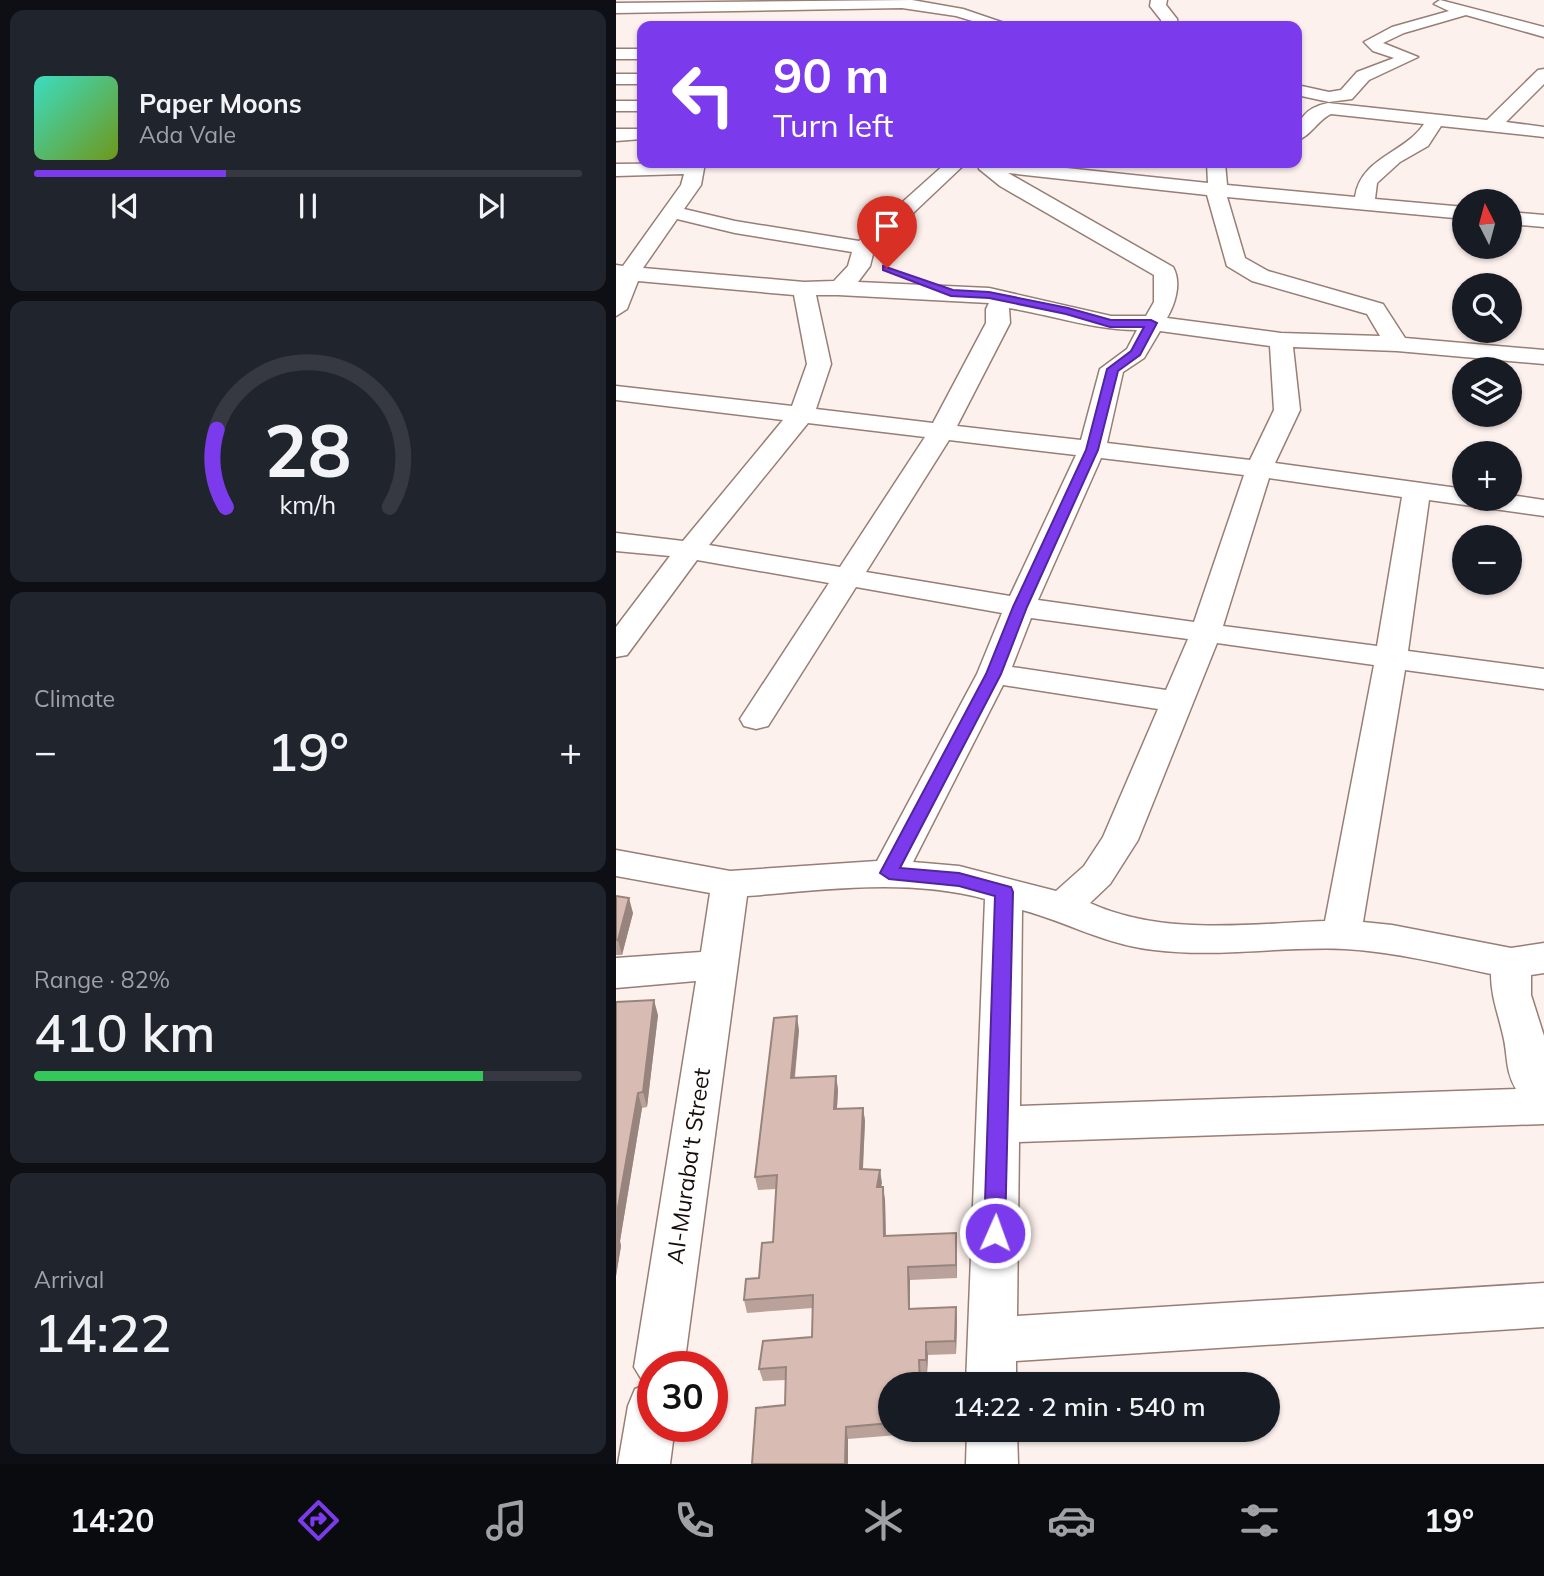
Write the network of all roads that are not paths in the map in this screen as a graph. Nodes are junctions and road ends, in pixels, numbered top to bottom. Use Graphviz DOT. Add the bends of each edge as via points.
graph roads {
  1 [pos="933,0"];
  2 [pos="1159,0"];
  3 [pos="1433,0"];
  4 [pos="877,1"];
  5 [pos="914,4"];
  6 [pos="616,8"];
  7 [pos="738,9"];
  8 [pos="1464,11"];
  9 [pos="1544,17"];
  10 [pos="988,21"];
  11 [pos="1169,21"];
  12 [pos="1544,32"];
  13 [pos="616,54"];
  14 [pos="637,54"];
  15 [pos="1544,75"];
  16 [pos="616,79"];
  17 [pos="637,79"];
  18 [pos="1302,92"];
  19 [pos="1328,103"];
  20 [pos="616,106"];
  21 [pos="637,106"];
  22 [pos="1436,119"];
  23 [pos="1493,125"];
  24 [pos="1302,129"];
  25 [pos="1544,132"];
  26 [pos="637,134"];
  27 [pos="616,135"];
  28 [pos="648,168"];
  29 [pos="694,168"];
  30 [pos="952,168"];
  31 [pos="986,168"];
  32 [pos="1118,168"];
  33 [pos="616,170"];
  34 [pos="1222,171"];
  35 [pos="1364,203"];
  36 [pos="672,212"];
  37 [pos="1452,212"];
  38 [pos="1522,219"];
  39 [pos="1544,221"];
  40 [pos="864,253"];
  41 [pos="623,271"];
  42 [pos="838,288"];
  43 [pos="804,289"];
  44 [pos="951,293"];
  45 [pos="1002,300"];
  46 [pos="616,309"];
  47 [pos="1151,323"];
  48 [pos="1281,340"];
  49 [pos="1397,344"];
  50 [pos="1544,357"];
  51 [pos="616,393"];
  52 [pos="802,415"];
  53 [pos="940,434"];
  54 [pos="1092,450"];
  55 [pos="1259,469"];
  56 [pos="1416,490"];
  57 [pos="1452,495"];
  58 [pos="1522,505"];
  59 [pos="1544,508"];
  60 [pos="616,542"];
  61 [pos="690,550"];
  62 [pos="847,578"];
  63 [pos="1020,607"];
  64 [pos="1206,632"];
  65 [pos="616,648"];
  66 [pos="1391,658"];
  67 [pos="993,674"];
  68 [pos="1544,679"];
  69 [pos="1176,702"];
  70 [pos="756,719"];
  71 [pos="616,863"];
  72 [pos="889,873"];
  73 [pos="730,884"];
  74 [pos="1004,892"];
  75 [pos="1063,906"];
  76 [pos="1342,935"];
  77 [pos="1528,960"];
  78 [pos="718,965"];
  79 [pos="616,973"];
  80 [pos="1544,1100"];
  81 [pos="1544,1106"];
  82 [pos="999,1125"];
  83 [pos="1544,1305"];
  84 [pos="661,1351"];
  85 [pos="990,1362"];
  86 [pos="647,1442"];
  87 [pos="992,1442"];
  88 [pos="644,1464"];
  89 [pos="992,1464"];
  1 -- 5 [label="street"];
  2 -- 11 [label="street" via="1157,5"];
  3 -- 8 [label="street"];
  3 -- 9 [label="street"];
  4 -- 5 [label="street"];
  4 -- 7 [label="street"];
  5 -- 10 [label="street"];
  6 -- 7 [label="street"];
  8 -- 12 [label="street"];
  8 -- 19 [label="street" via="1374,40 1374,46 1410,57 1363,76 1346,95"];
  13 -- 14 [label="street"];
  15 -- 23 [label="street"];
  16 -- 17 [label="street"];
  18 -- 19 [label="street"];
  19 -- 22 [label="street"];
  19 -- 24 [label="street"];
  20 -- 21 [label="street"];
  22 -- 23 [label="street"];
  22 -- 35 [label="street" via="1420,142 1367,181"];
  23 -- 25 [label="street"];
  26 -- 27 [label="street"];
  28 -- 33 [label="street"];
  29 -- 36 [label="street" via="691,185"];
  30 -- 40 [label="street"];
  31 -- 47 [label="street" via="1165,272 1165,302"];
  32 -- 34 [label="street"];
  34 -- 35 [label="street"];
  34 -- 49 [label="street" via="1235,261 1260,276 1375,309"];
  35 -- 37 [label="street"];
  36 -- 40 [label="street"];
  36 -- 41 [label="street"];
  38 -- 39 [label="street"];
  40 -- 42 [label="street" via="846,284"];
  40 -- 44 [label="street"];
  41 -- 43 [label="street"];
  41 -- 46 [label="street"];
  42 -- 43 [label="street"];
  42 -- 44 [label="street"];
  43 -- 52 [label="street" via="819,364"];
  44 -- 45 [label="street"];
  45 -- 47 [label="street" via="1110,323"];
  45 -- 53 [label="street" via="998,323"];
  47 -- 48 [label="street"];
  47 -- 54 [label="street" via="1136,353 1112,369"];
  48 -- 49 [label="street"];
  48 -- 55 [label="street" via="1287,410"];
  49 -- 50 [label="street"];
  51 -- 52 [label="street"];
  52 -- 53 [label="street"];
  52 -- 61 [label="street"];
  53 -- 54 [label="street"];
  53 -- 62 [label="street"];
  54 -- 55 [label="street"];
  54 -- 63 [label="street"];
  55 -- 56 [label="street"];
  55 -- 64 [label="street"];
  56 -- 57 [label="street"];
  56 -- 66 [label="street"];
  58 -- 59 [label="street"];
  60 -- 61 [label="street"];
  61 -- 62 [label="street"];
  61 -- 65 [label="street"];
  62 -- 63 [label="street"];
  62 -- 70 [label="street"];
  63 -- 64 [label="street"];
  63 -- 67 [label="street"];
  64 -- 66 [label="street"];
  64 -- 69 [label="street"];
  66 -- 68 [label="street"];
  66 -- 76 [label="street"];
  67 -- 69 [label="street"];
  67 -- 72 [label="street"];
  69 -- 75 [label="street" via="1120,841 1097,875"];
  71 -- 73 [label="street"];
  72 -- 73 [label="street"];
  72 -- 74 [label="street" via="959,879"];
  73 -- 78 [label="street, Al-Muraba't Street"];
  74 -- 75 [label="street"];
  74 -- 82 [label="street"];
  75 -- 76 [label="street" via="1109,928 1153,936 1211,940"];
  76 -- 77 [label="street"];
  77 -- 80 [label="street" via="1511,995 1524,1037 1527,1071"];
  78 -- 79 [label="street"];
  78 -- 84 [label="street, Al-Muraba't Street"];
  81 -- 82 [label="street"];
  82 -- 85 [label="street"];
  83 -- 85 [label="street"];
  86 -- 88 [label="street"];
  87 -- 89 [label="street"];
}
